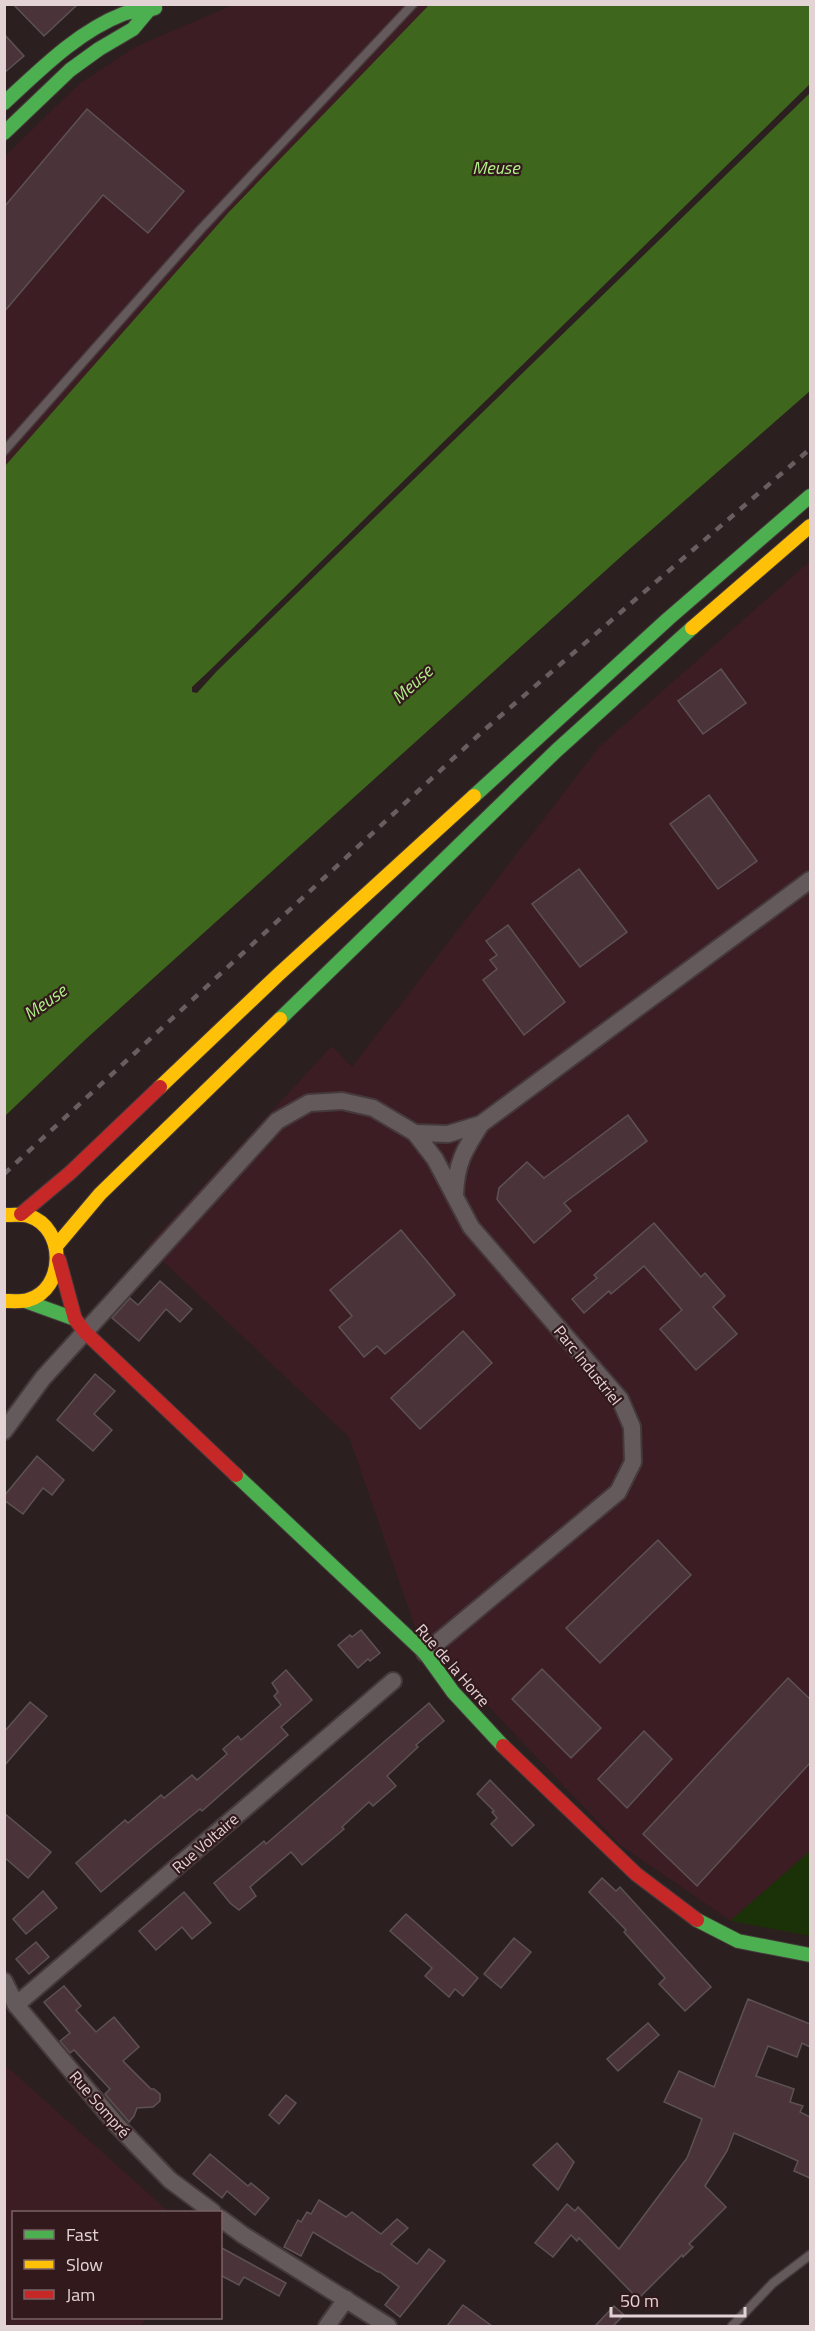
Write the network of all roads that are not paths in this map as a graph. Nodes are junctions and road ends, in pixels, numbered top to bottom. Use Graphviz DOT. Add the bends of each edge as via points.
graph roads {
  1 [pos="161,4"];
  2 [pos="413,4"];
  3 [pos="148,8"];
  4 [pos="4,103"];
  5 [pos="4,133"];
  6 [pos="4,451"];
  7 [pos="810,496"];
  8 [pos="810,525"];
  9 [pos="810,880"];
  10 [pos="481,1124"];
  11 [pos="414,1133"];
  12 [pos="454,1197"];
  13 [pos="21,1214"];
  14 [pos="4,1215"];
  15 [pos="57,1245"];
  16 [pos="59,1260"];
  17 [pos="4,1301"];
  18 [pos="25,1301"];
  19 [pos="80,1325"];
  20 [pos="4,1431"];
  21 [pos="426,1653"];
  22 [pos="393,1681"];
  23 [pos="810,1955"];
  24 [pos="4,1981"];
  25 [pos="16,2005"];
  26 [pos="212,2211"];
  27 [pos="222,2219"];
  28 [pos="810,2255"];
  29 [pos="347,2300"];
  30 [pos="327,2326"];
  31 [pos="388,2326"];
  32 [pos="732,2326"];
  1 -- 3 [label="main road"];
  2 -- 6 [label="lane" via="201,229"];
  3 -- 4 [label="main road" via="125,13 94,30 44,66"];
  3 -- 5 [label="main road" via="133,29 70,70"];
  7 -- 13 [label="main road" via="548,728 279,974 71,1172"];
  8 -- 15 [label="main road" via="556,751 100,1194"];
  9 -- 10 [label="street, Parc Industriel"];
  10 -- 11 [label="street, Parc Industriel" via="448,1134"];
  10 -- 12 [label="street, Parc Industriel" via="463,1152 455,1174"];
  11 -- 12 [label="street, Parc Industriel" via="435,1159"];
  11 -- 19 [label="street, Parc Industriel" via="373,1108 342,1101 309,1103 277,1121"];
  12 -- 21 [label="street, Parc Industriel" via="471,1227 620,1399 632,1427 633,1462 618,1492"];
  13 -- 14 [label="main road"];
  13 -- 15 [label="main road" via="43,1224"];
  15 -- 16 [label="main road"];
  16 -- 18 [label="main road" via="46,1289"];
  16 -- 19 [label="main road"];
  17 -- 18 [label="main road"];
  18 -- 19 [label="main road"];
  19 -- 20 [label="street, Parc Industriel"];
  19 -- 21 [label="main road, Rue de la Horre"];
  21 -- 23 [label="main road, Rue de la Horre" via="443,1682 505,1749 642,1880 731,1939"];
  22 -- 25 [label="street, Rue Voltaire"];
  24 -- 25 [label="street, Rue Sompré"];
  25 -- 26 [label="street, Rue Sompré" via="116,2124 170,2180"];
  27 -- 29 [label="street"];
  28 -- 32 [label="lane" via="773,2283"];
  29 -- 30 [label="street"];
  29 -- 31 [label="street"];
}
